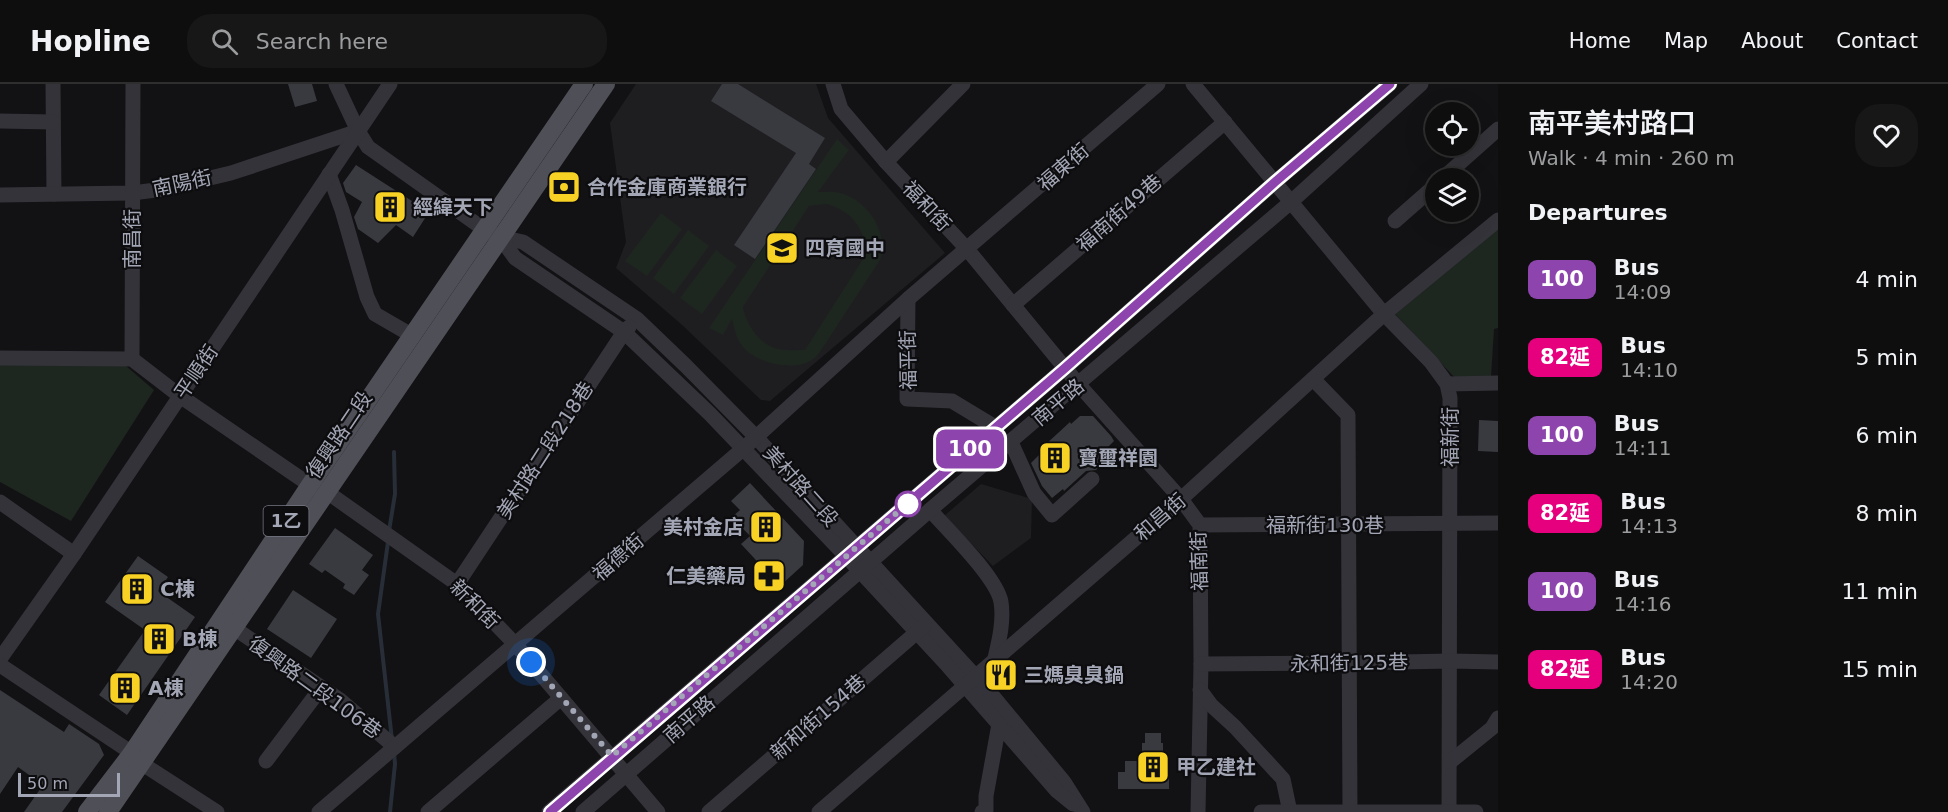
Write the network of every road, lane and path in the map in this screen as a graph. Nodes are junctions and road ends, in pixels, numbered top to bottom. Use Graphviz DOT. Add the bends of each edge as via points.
graph roads {
  1 [pos="53,84"];
  2 [pos="133,84"];
  3 [pos="336,84"];
  4 [pos="390,84"];
  5 [pos="584,84"];
  6 [pos="606,84"];
  7 [pos="833,84"];
  8 [pos="963,84"];
  9 [pos="1158,84"];
  10 [pos="1194,84"];
  11 [pos="1390,84"];
  12 [pos="1421,84"];
  13 [pos="0,121"];
  14 [pos="53,122"];
  15 [pos="1225,122"];
  16 [pos="1498,129"];
  17 [pos="358,131"];
  18 [pos="886,162"];
  19 [pos="1454,168"];
  20 [pos="329,174"];
  21 [pos="1275,182"];
  22 [pos="132,193"];
  23 [pos="54,194"];
  24 [pos="0,195"];
  25 [pos="1425,195"];
  26 [pos="1292,201"];
  27 [pos="1498,220"];
  28 [pos="1395,221"];
  29 [pos="493,233"];
  30 [pos="967,249"];
  31 [pos="908,299"];
  32 [pos="1013,305"];
  33 [pos="1384,314"];
  34 [pos="636,320"];
  35 [pos="624,332"];
  36 [pos="413,336"];
  37 [pos="0,358"];
  38 [pos="132,359"];
  39 [pos="1065,368"];
  40 [pos="1313,379"];
  41 [pos="1498,383"];
  42 [pos="1447,384"];
  43 [pos="1079,385"];
  44 [pos="180,396"];
  45 [pos="995,427"];
  46 [pos="756,437"];
  47 [pos="1011,442"];
  48 [pos="744,448"];
  49 [pos="1092,479"];
  50 [pos="310,485"];
  51 [pos="327,492"];
  52 [pos="1181,499"];
  53 [pos="0,502"];
  54 [pos="930,510"];
  55 [pos="1451,524"];
  56 [pos="1498,524"];
  57 [pos="1200,525"];
  58 [pos="1350,525"];
  59 [pos="852,551"];
  60 [pos="74,554"];
  61 [pos="865,567"];
  62 [pos="457,584"];
  63 [pos="234,628"];
  64 [pos="922,628"];
  65 [pos="516,645"];
  66 [pos="995,658"];
  67 [pos="0,659"];
  68 [pos="1451,661"];
  69 [pos="1498,662"];
  70 [pos="1348,663"];
  71 [pos="1201,664"];
  72 [pos="0,665"];
  73 [pos="970,681"];
  74 [pos="321,688"];
  75 [pos="1200,690"];
  76 [pos="561,698"];
  77 [pos="1498,718"];
  78 [pos="999,724"];
  79 [pos="395,747"];
  80 [pos="612,756"];
  81 [pos="137,758"];
  82 [pos="266,761"];
  83 [pos="1450,762"];
  84 [pos="625,773"];
  85 [pos="985,811"];
  86 [pos="87,812"];
  87 [pos="108,812"];
  88 [pos="217,812"];
  89 [pos="319,812"];
  90 [pos="428,812"];
  91 [pos="549,812"];
  92 [pos="583,812"];
  93 [pos="658,812"];
  94 [pos="709,812"];
  95 [pos="819,812"];
  96 [pos="1083,812"];
  97 [pos="1198,812"];
  98 [pos="1261,812"];
  99 [pos="1290,812"];
  100 [pos="1348,812"];
  101 [pos="1354,812"];
  102 [pos="1449,812"];
  103 [pos="1476,812"];
  1 -- 14 [label="street"];
  2 -- 22 [label="street, 南昌街"];
  3 -- 17 [label="street, 美村路二段"];
  4 -- 17 [label="street, 平順街"];
  5 -- 29 [label="main road, 復興路二段 / 1乙"];
  6 -- 29 [label="main road, 復興路二段 / 1乙"];
  7 -- 18 [label="street" via="841,109"];
  8 -- 18 [label="street"];
  9 -- 30 [label="street, 福東街"];
  10 -- 15 [label="street, 福新街"];
  11 -- 21 [label="street, 南平路"];
  12 -- 26 [label="street, 南平路"];
  13 -- 14 [label="street"];
  14 -- 23 [label="street"];
  15 -- 21 [label="street, 福新街"];
  15 -- 32 [label="street, 福南街49巷"];
  16 -- 19 [label="street"];
  17 -- 20 [label="street, 平順街"];
  17 -- 22 [label="street, 南陽街" via="231,172"];
  17 -- 29 [label="street, 美村路二段" via="368,147"];
  18 -- 30 [label="street, 福和街"];
  20 -- 36 [label="street" via="375,314"];
  20 -- 44 [label="street, 平順街"];
  21 -- 26 [label="street, 福新街"];
  21 -- 39 [label="street, 南平路"];
  22 -- 23 [label="street, 南陽街"];
  22 -- 38 [label="street, 南昌街"];
  23 -- 24 [label="street, 南陽街"];
  25 -- 28 [label="street"];
  26 -- 33 [label="street, 福新街"];
  26 -- 43 [label="street, 南平路"];
  27 -- 33 [label="street, 和昌街"];
  29 -- 34 [label="street, 美村路二段" via="523,242"];
  29 -- 35 [label="street, 美村路二段" via="515,258"];
  29 -- 36 [label="main road, 復興路二段 / 1乙"];
  29 -- 51 [label="main road, 復興路二段 / 1乙"];
  30 -- 31 [label="street, 福德街"];
  30 -- 32 [label="street, 福南街"];
  31 -- 45 [label="street, 福平街" via="907,399 952,401"];
  31 -- 46 [label="street, 福德街"];
  32 -- 39 [label="street, 福南街"];
  33 -- 40 [label="street, 和昌街"];
  33 -- 42 [label="street, 福新街"];
  34 -- 35 [label="street, 美村路二段218巷"];
  34 -- 46 [label="street, 美村路二段"];
  35 -- 48 [label="street, 美村路二段"];
  35 -- 62 [label="street, 美村路二段218巷"];
  36 -- 50 [label="main road, 復興路二段 / 1乙"];
  37 -- 38 [label="street"];
  38 -- 44 [label="street, 新和街"];
  39 -- 43 [label="street, 福南街"];
  39 -- 45 [label="street, 南平路"];
  40 -- 52 [label="street, 和昌街"];
  40 -- 58 [label="street" via="1348,415"];
  41 -- 42 [label="street"];
  42 -- 55 [label="street, 福新街"];
  43 -- 47 [label="street, 南平路"];
  43 -- 52 [label="street, 福南街"];
  44 -- 50 [label="street, 新和街"];
  44 -- 60 [label="street, 平順街"];
  45 -- 59 [label="street, 南平路"];
  46 -- 48 [label="street, 福德街"];
  46 -- 59 [label="street, 美村路二段"];
  47 -- 49 [label="street" via="1034,493 1052,515"];
  47 -- 54 [label="street, 南平路"];
  48 -- 59 [label="street, 美村路二段"];
  48 -- 65 [label="street, 福德街"];
  50 -- 51 [label="street, 新和街"];
  50 -- 81 [label="main road, 復興路二段 / 1乙"];
  51 -- 62 [label="street, 新和街"];
  51 -- 63 [label="main road, 復興路二段 / 1乙"];
  52 -- 57 [label="street, 福南街"];
  52 -- 66 [label="street, 和昌街"];
  53 -- 60 [label="street"];
  54 -- 61 [label="street, 南平路"];
  54 -- 66 [label="street" via="992,582 1001,602"];
  55 -- 56 [label="street, 福新街130巷"];
  55 -- 58 [label="street, 福新街130巷"];
  55 -- 68 [label="street, 福新街"];
  57 -- 58 [label="street, 福新街130巷"];
  57 -- 71 [label="street, 福南街"];
  58 -- 70 [label="street"];
  59 -- 61 [label="street, 美村路二段"];
  59 -- 80 [label="street, 南平路"];
  60 -- 67 [label="street, 平順街"];
  61 -- 64 [label="street, 美村路二段"];
  61 -- 84 [label="street, 南平路"];
  62 -- 65 [label="street, 新和街"];
  63 -- 74 [label="street, 復興路二段106巷"];
  63 -- 81 [label="main road, 復興路二段 / 1乙"];
  64 -- 73 [label="street, 美村路二段"];
  64 -- 94 [label="street, 新和街154巷"];
  65 -- 76 [label="street, 新和街"];
  65 -- 79 [label="street, 福德街"];
  66 -- 73 [label="street, 和昌街"];
  68 -- 69 [label="street, 永和街125巷"];
  68 -- 70 [label="street, 永和街125巷"];
  68 -- 83 [label="street, 福新街"];
  70 -- 71 [label="street, 永和街125巷"];
  70 -- 100 [label="street"];
  71 -- 75 [label="street, 福南街"];
  72 -- 81 [label="street"];
  73 -- 78 [label="street, 美村路二段"];
  73 -- 95 [label="street, 和昌街"];
  73 -- 96 [label="street, 美村路二段" via="1064,783"];
  74 -- 79 [label="street, 復興路二段106巷"];
  74 -- 82 [label="street"];
  75 -- 97 [label="street, 福南街"];
  75 -- 99 [label="street" via="1283,779"];
  76 -- 80 [label="street, 新和街"];
  76 -- 90 [label="street"];
  77 -- 83 [label="street" via="1492,728"];
  78 -- 85 [label="street"];
  78 -- 96 [label="street, 美村路二段" via="1057,792"];
  79 -- 89 [label="street, 福德街"];
  80 -- 84 [label="street, 新和街"];
  80 -- 91 [label="street, 南平路"];
  81 -- 86 [label="main road, 復興路二段 / 1乙"];
  81 -- 87 [label="main road, 復興路二段 / 1乙"];
  81 -- 88 [label="street"];
  83 -- 102 [label="street, 福新街"];
  84 -- 92 [label="street, 南平路"];
  84 -- 93 [label="street, 新和街"];
  98 -- 99 [label="street"];
  99 -- 100 [label="street"];
  101 -- 102 [label="street"];
  102 -- 103 [label="street"];
}
